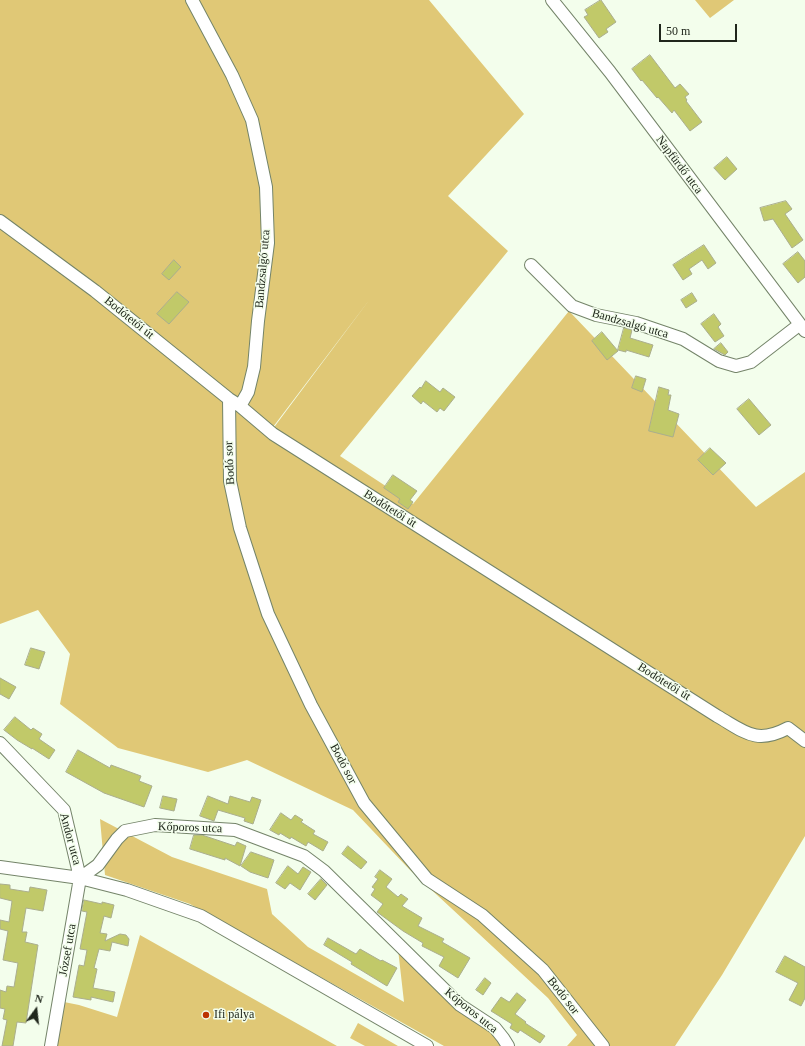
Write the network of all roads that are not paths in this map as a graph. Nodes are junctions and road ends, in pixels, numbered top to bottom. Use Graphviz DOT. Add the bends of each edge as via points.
graph roads {
  1 [pos="192,0"];
  2 [pos="552,0"];
  3 [pos="0,221"];
  4 [pos="531,265"];
  5 [pos="802,328"];
  6 [pos="230,399"];
  7 [pos="240,406"];
  8 [pos="805,740"];
  9 [pos="0,743"];
  10 [pos="0,867"];
  11 [pos="80,878"];
  12 [pos="51,1046"];
  13 [pos="427,1046"];
  14 [pos="508,1046"];
  15 [pos="603,1046"];
  1 -- 7 [label="street, Bandzsalgó utca" via="232,75 252,120 266,187 268,243 254,367 248,392"];
  2 -- 5 [label="street, Napfürdő utca" via="610,72"];
  3 -- 6 [label="street, Bodótetői út" via="95,291"];
  4 -- 5 [label="street, Bandzsalgó utca" via="572,306 683,339 719,361 736,366 751,362"];
  6 -- 7 [label="street, Bodótetői út"];
  6 -- 15 [label="street, Bodó sor" via="230,481 240,528 268,614 311,705 364,803 427,879 482,915 543,970"];
  7 -- 8 [label="street, Bodótetői út" via="273,434 717,716 747,733 761,737 772,736 788,728"];
  9 -- 11 [label="street, Andor utca" via="64,810"];
  10 -- 11 [label="street, Andor utca"];
  11 -- 12 [label="street, József utca"];
  11 -- 13 [label="street" via="127,890 201,916"];
  11 -- 14 [label="street, Kőporos utca" via="98,865 125,831 155,825 235,830 278,845 304,856 324,871 460,1005 495,1028"];
}
